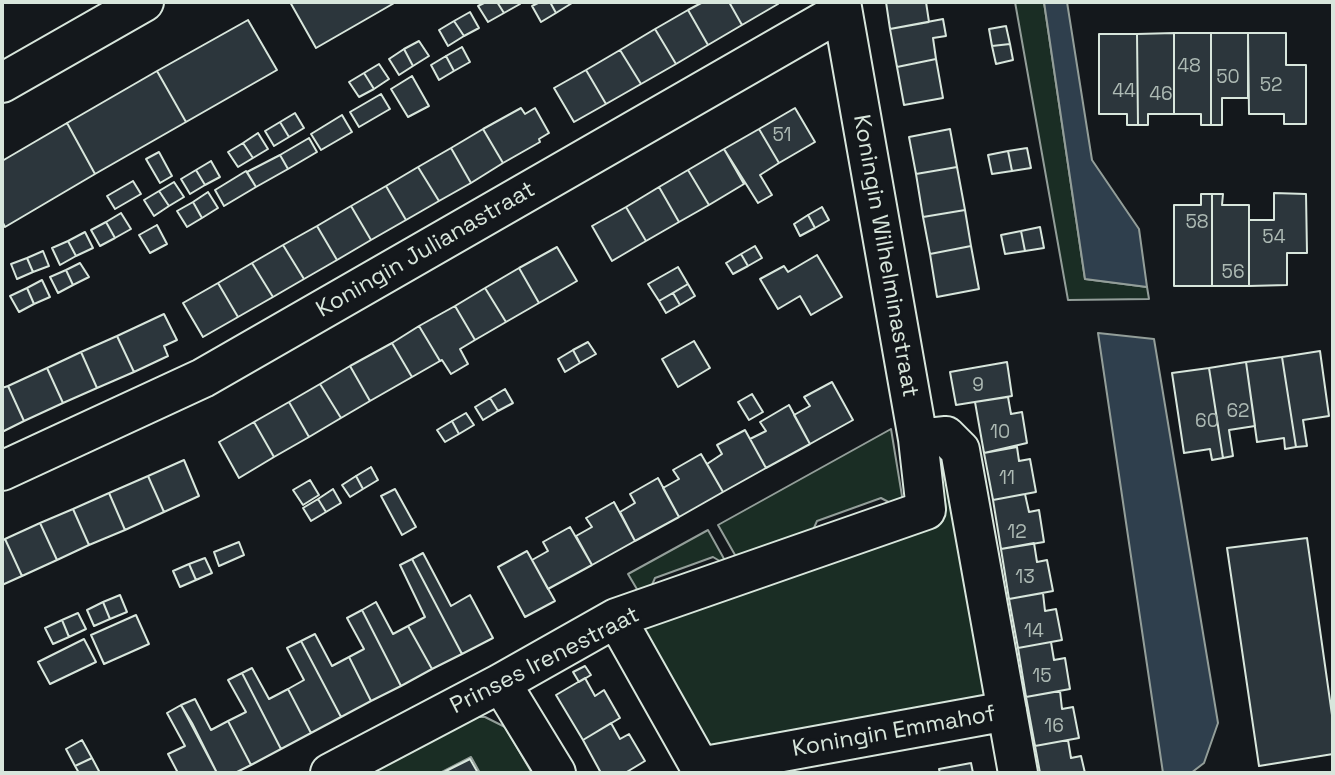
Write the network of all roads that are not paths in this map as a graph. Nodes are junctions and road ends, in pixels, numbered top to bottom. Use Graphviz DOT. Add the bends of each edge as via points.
graph roads {
  1 [pos="144,2"];
  2 [pos="841,6"];
  3 [pos="2,83"];
  4 [pos="918,439"];
  5 [pos="2,471"];
  6 [pos="926,510"];
  7 [pos="617,618"];
  8 [pos="501,683"];
  9 [pos="1007,711"];
  10 [pos="330,773"];
  11 [pos="556,773"];
  12 [pos="1017,773"];
  1 -- 3 [label="street"];
  2 -- 4 [label="street, Koningin Wilhelminastraat"];
  2 -- 5 [label="street, Koningin Julianastraat" via="203,378"];
  4 -- 6 [label="street, Koningin Wilhelminastraat"];
  4 -- 9 [label="street, Koningin Emmahof" via="946,436 960,450"];
  6 -- 7 [label="street, Prinses Irenestraat"];
  7 -- 8 [label="street, Prinses Irenestraat"];
  7 -- 9 [label="street, Koningin Emmahof" via="700,767"];
  8 -- 10 [label="street, Prinses Irenestraat"];
  8 -- 11 [label="street"];
  9 -- 12 [label="street, Koningin Emmahof"];
}
